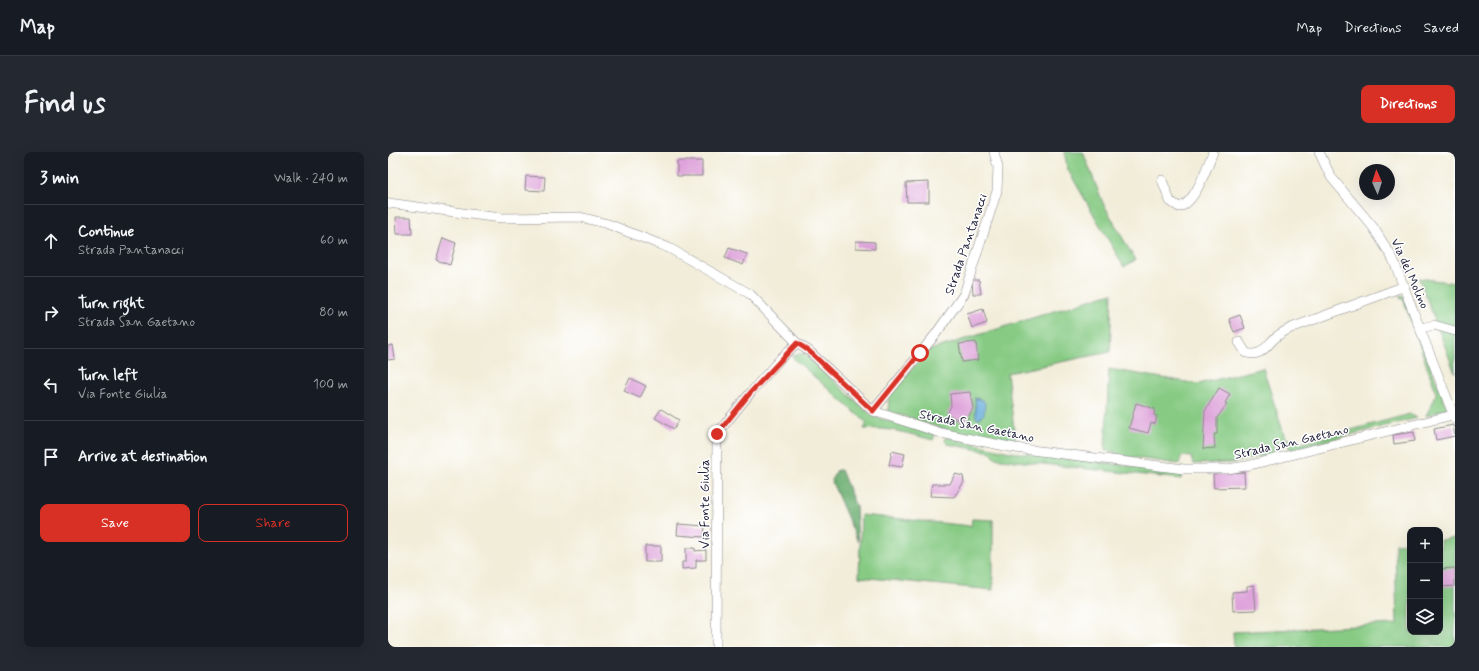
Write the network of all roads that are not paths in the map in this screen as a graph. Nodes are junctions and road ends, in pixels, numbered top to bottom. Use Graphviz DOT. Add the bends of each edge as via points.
graph roads {
  1 [pos="994,152"];
  2 [pos="1214,152"];
  3 [pos="1320,156"];
  4 [pos="1162,180"];
  5 [pos="388,203"];
  6 [pos="1405,286"];
  7 [pos="1421,328"];
  8 [pos="1455,331"];
  9 [pos="1239,342"];
  10 [pos="797,343"];
  11 [pos="873,411"];
  12 [pos="1454,417"];
  13 [pos="716,647"];
  1 -- 11 [label="street, Strada Pantanacci" via="998,167 997,191 964,294 935,335"];
  2 -- 4 [label="street" via="1192,198 1184,206 1179,207 1170,201"];
  3 -- 6 [label="street, Via del Molino" via="1338,187 1361,210 1383,241"];
  5 -- 10 [label="street, Strada San Gaetano" via="490,217 580,217 608,224 669,248 750,294"];
  6 -- 7 [label="street, Via del Molino"];
  6 -- 9 [label="street" via="1291,328 1276,337 1258,354 1246,353"];
  7 -- 8 [label="street" via="1434,325"];
  7 -- 12 [label="street, Via del Molino"];
  10 -- 11 [label="street, Strada San Gaetano" via="809,351"];
  10 -- 13 [label="street, Via Fonte Giulia" via="751,392 717,434"];
  11 -- 12 [label="street, Strada San Gaetano" via="941,433 1015,448 1200,470 1246,466"];
}
